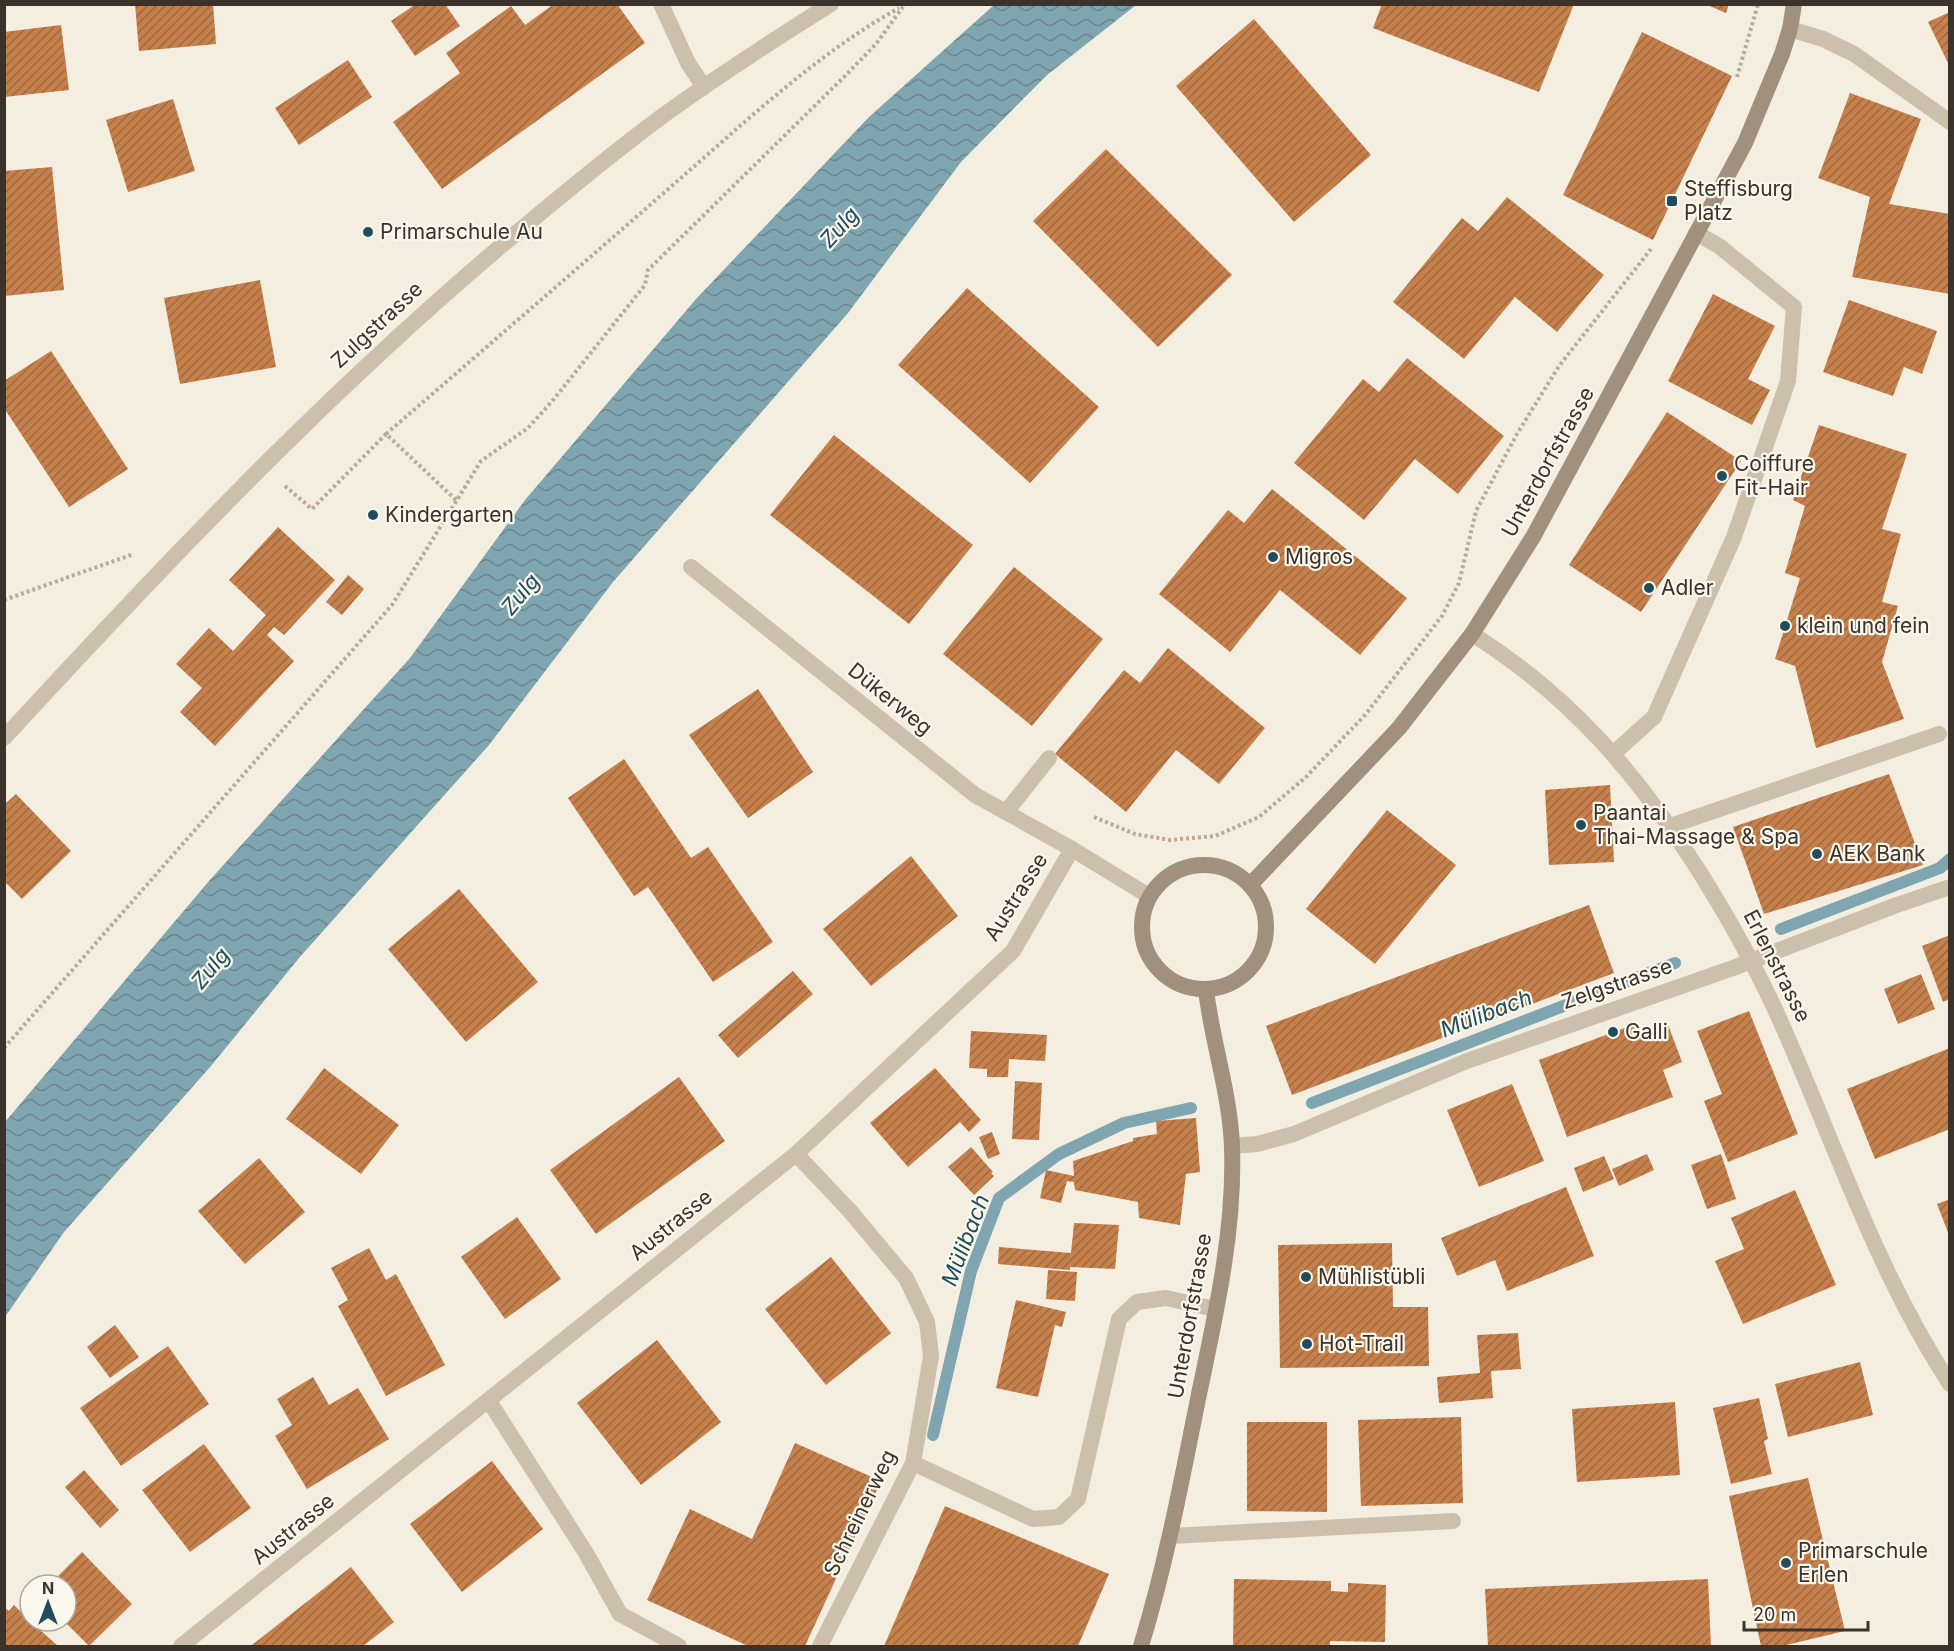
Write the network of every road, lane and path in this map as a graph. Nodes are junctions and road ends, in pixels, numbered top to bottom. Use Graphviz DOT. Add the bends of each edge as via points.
graph roads {
  1 [pos="661,4"];
  2 [pos="831,4"];
  3 [pos="1758,4"];
  4 [pos="1794,4"];
  5 [pos="903,5"];
  6 [pos="1790,29"];
  7 [pos="1734,84"];
  8 [pos="704,87"];
  9 [pos="1950,122"];
  10 [pos="1696,233"];
  11 [pos="1655,244"];
  12 [pos="386,434"];
  13 [pos="279,481"];
  14 [pos="456,500"];
  15 [pos="136,553"];
  16 [pos="691,567"];
  17 [pos="4,600"];
  18 [pos="1472,634"];
  19 [pos="1939,734"];
  20 [pos="4,738"];
  21 [pos="1614,753"];
  22 [pos="1050,758"];
  23 [pos="1006,812"];
  24 [pos="1094,817"];
  25 [pos="1670,826"];
  26 [pos="1072,849"];
  27 [pos="1251,885"];
  28 [pos="1950,887"];
  29 [pos="1149,896"];
  30 [pos="1752,961"];
  31 [pos="1206,990"];
  32 [pos="4,1048"];
  33 [pos="1232,1146"];
  34 [pos="796,1154"];
  35 [pos="1215,1309"];
  36 [pos="1950,1384"];
  37 [pos="489,1401"];
  38 [pos="913,1463"];
  39 [pos="1453,1521"];
  40 [pos="1171,1536"];
  41 [pos="181,1647"];
  42 [pos="679,1647"];
  43 [pos="819,1647"];
  44 [pos="1141,1647"];
  1 -- 8 [label="street" via="688,63"];
  2 -- 8 [label="street, Zulgstrasse"];
  3 -- 7 [label="path"];
  4 -- 6 [label="main road, Unterdorfstrasse"];
  5 -- 12 [label="path" via="848,39 738,128"];
  5 -- 14 [label="path" via="876,44 648,270 645,285 554,399 528,428 481,460"];
  6 -- 9 [label="street" via="1854,54"];
  6 -- 10 [label="main road, Unterdorfstrasse" via="1752,126"];
  8 -- 20 [label="street, Zulgstrasse" via="565,192 361,370 207,521"];
  10 -- 18 [label="main road, Unterdorfstrasse" via="1533,537"];
  10 -- 21 [label="street" via="1719,246 1794,307 1788,381 1734,537 1654,717"];
  11 -- 24 [label="path" via="1559,366 1517,434 1476,512 1459,583 1442,616 1365,715 1306,777 1258,817 1215,836 1170,840 1135,834"];
  12 -- 13 [label="path" via="312,509"];
  12 -- 14 [label="path"];
  14 -- 32 [label="path" via="392,605"];
  15 -- 17 [label="path"];
  16 -- 23 [label="street, Dükerweg" via="925,757 975,795"];
  18 -- 21 [label="street, Erlenstrasse" via="1568,707"];
  18 -- 27 [label="main road, Unterdorfstrasse" via="1400,728"];
  19 -- 25 [label="street"];
  21 -- 25 [label="street, Erlenstrasse"];
  22 -- 23 [label="street"];
  23 -- 26 [label="street, Dükerweg"];
  25 -- 30 [label="street, Erlenstrasse"];
  26 -- 29 [label="street, Austrasse"];
  26 -- 34 [label="street, Austrasse" via="1013,951"];
  27 -- 29 [label="main road" via="1217,866 1197,865 1162,880"];
  27 -- 31 [label="main road" via="1266,917 1261,952 1239,979"];
  28 -- 30 [label="street, Zelgstrasse"];
  29 -- 31 [label="main road" via="1141,928 1150,960 1173,982"];
  30 -- 33 [label="street, Zelgstrasse" via="1467,1061 1294,1134"];
  30 -- 36 [label="street, Erlenstrasse" via="1894,1285"];
  31 -- 33 [label="main road, Unterdorfstrasse" via="1229,1109"];
  33 -- 35 [label="main road, Unterdorfstrasse" via="1230,1212"];
  34 -- 37 [label="street, Austrasse"];
  34 -- 38 [label="street, Schreinerweg" via="906,1278 927,1322 931,1356"];
  35 -- 38 [label="street" via="1166,1298 1137,1302 1119,1319 1078,1499 1059,1517 1033,1519"];
  35 -- 40 [label="main road, Unterdorfstrasse"];
  37 -- 41 [label="street, Austrasse"];
  37 -- 42 [label="street" via="620,1614"];
  38 -- 43 [label="street, Schreinerweg"];
  39 -- 40 [label="street"];
  40 -- 44 [label="main road, Unterdorfstrasse"];
}
